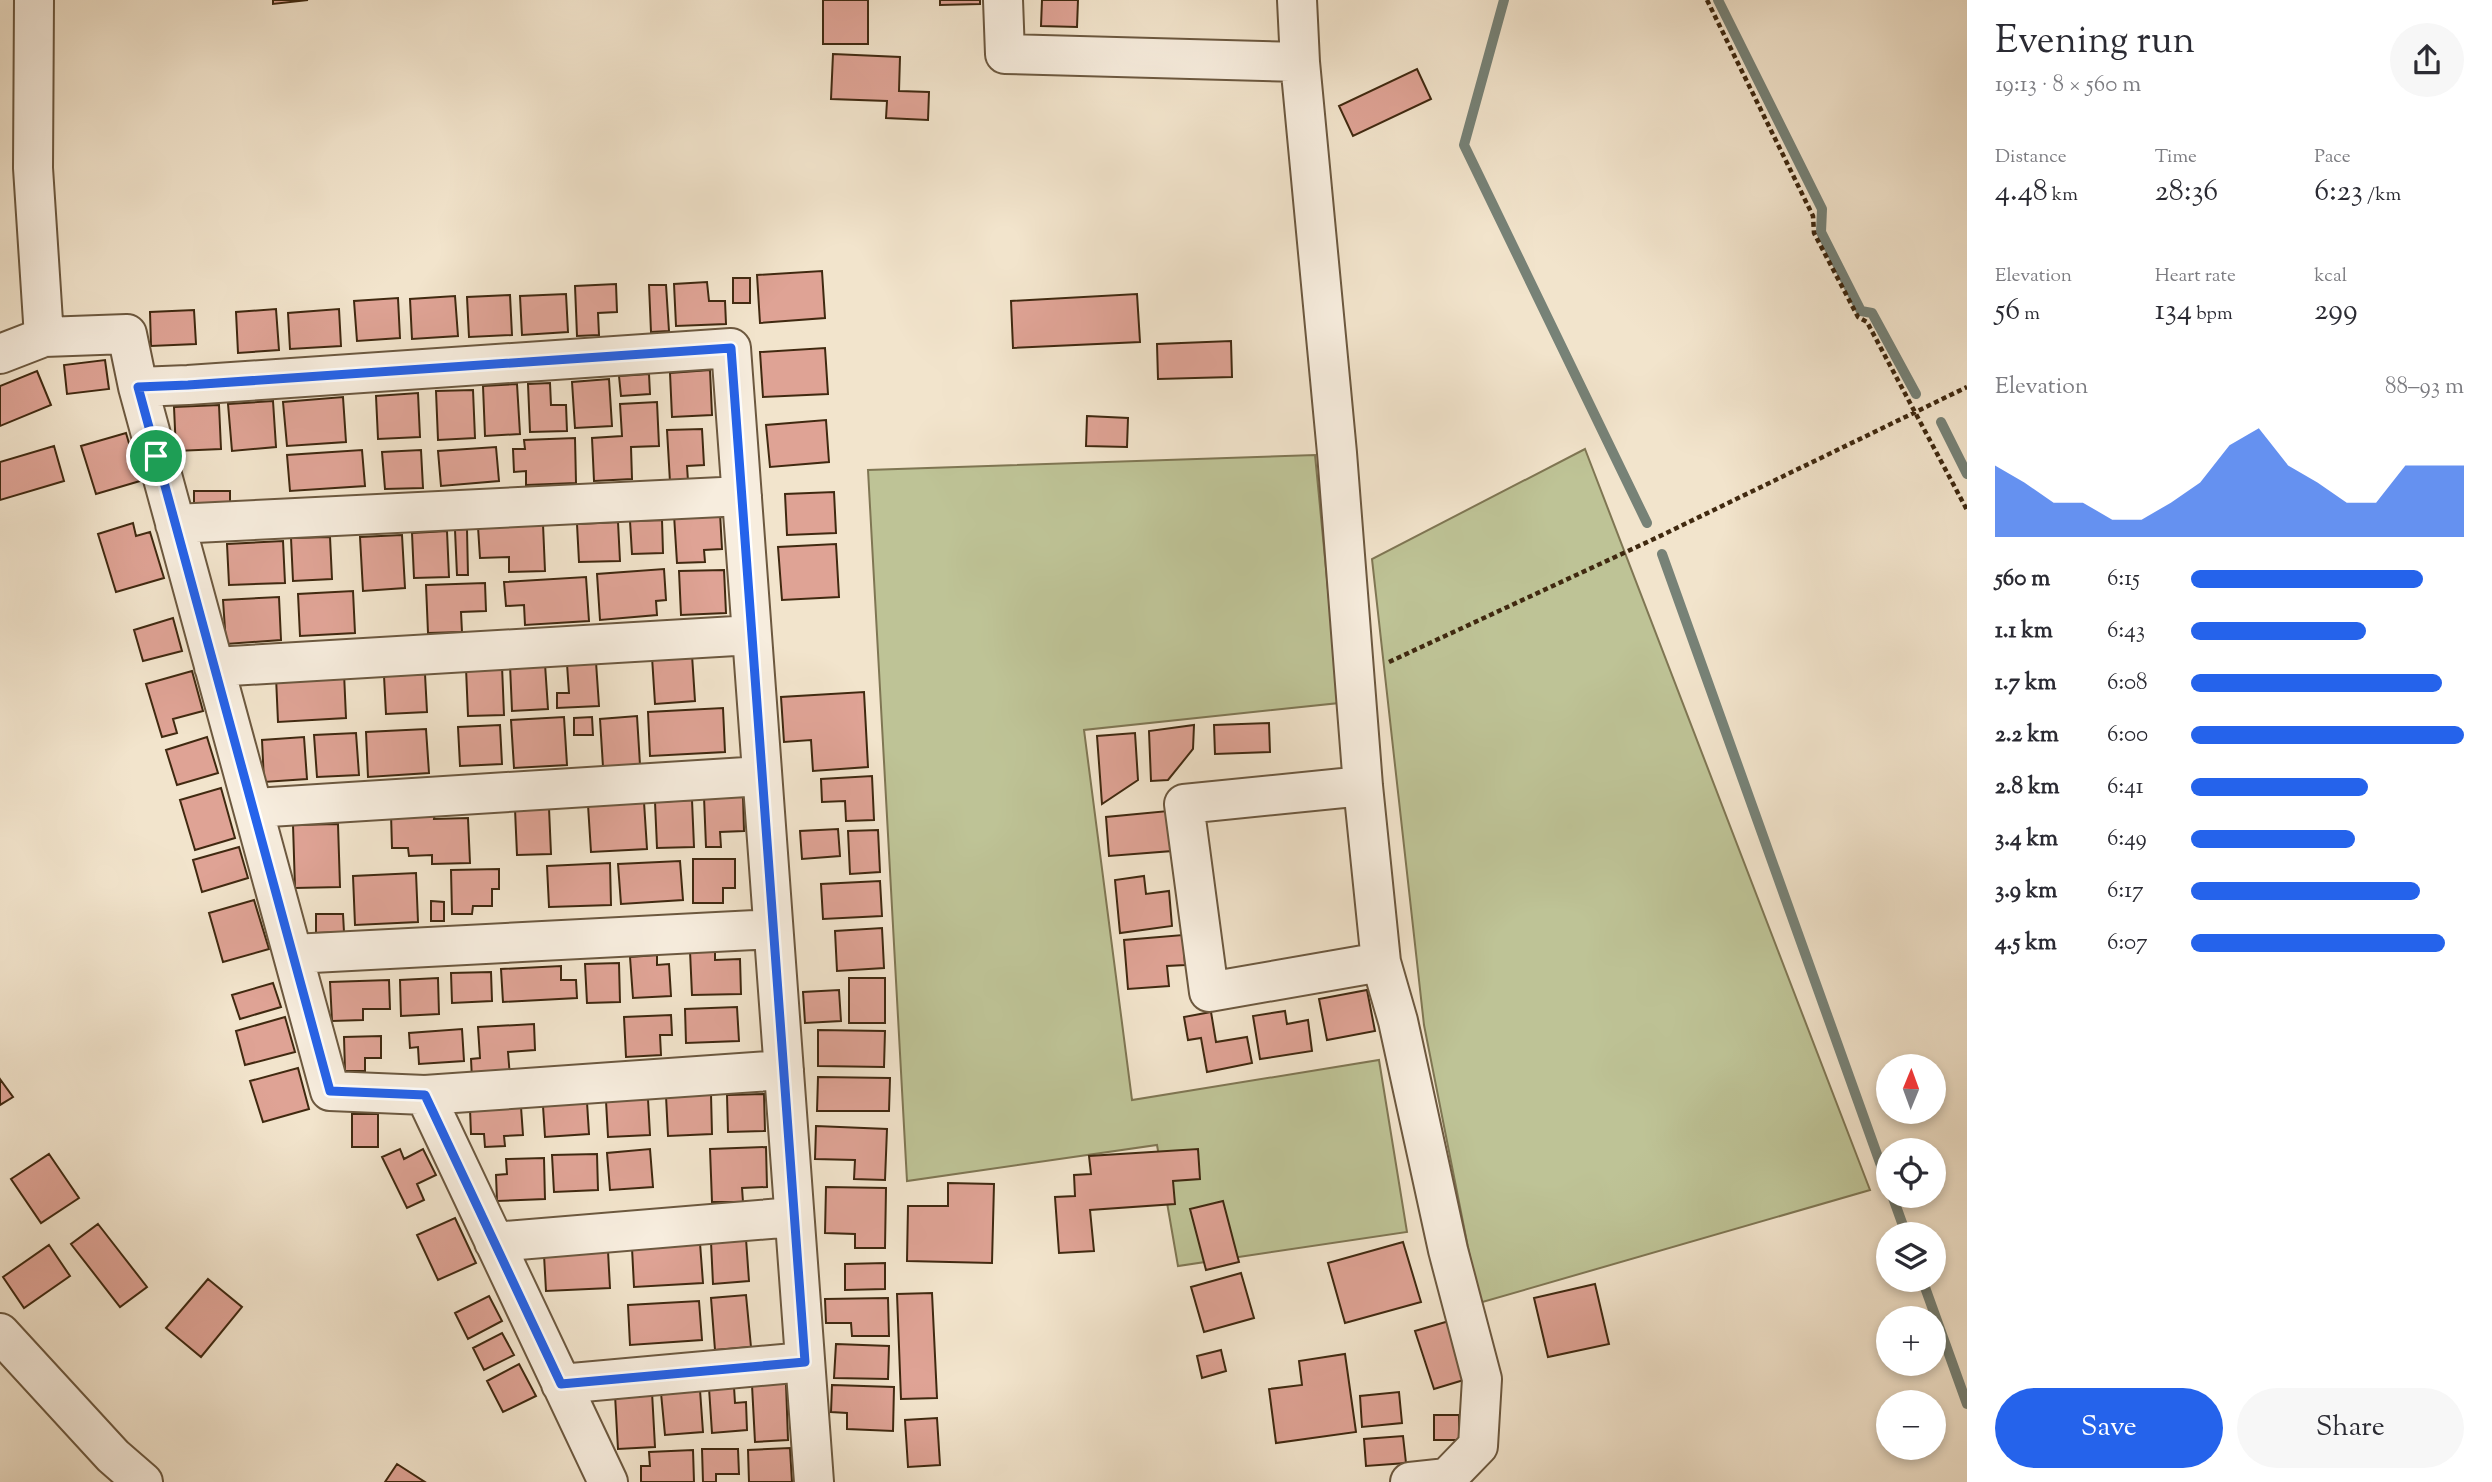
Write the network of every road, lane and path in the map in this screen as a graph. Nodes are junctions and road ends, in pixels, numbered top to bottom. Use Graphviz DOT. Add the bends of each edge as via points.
graph roads {
  1 [pos="34,0"];
  2 [pos="1003,0"];
  3 [pos="1297,0"];
  4 [pos="1707,0"];
  5 [pos="1300,62"];
  6 [pos="44,337"];
  7 [pos="0,354"];
  8 [pos="138,387"];
  9 [pos="1967,387"];
  10 [pos="1915,412"];
  11 [pos="742,496"];
  12 [pos="1967,510"];
  13 [pos="175,524"];
  14 [pos="752,635"];
  15 [pos="214,667"];
  16 [pos="1354,678"];
  17 [pos="762,776"];
  18 [pos="1363,786"];
  19 [pos="253,808"];
  20 [pos="773,929"];
  21 [pos="293,954"];
  22 [pos="1381,962"];
  23 [pos="784,1070"];
  24 [pos="425,1095"];
  25 [pos="794,1217"];
  26 [pos="494,1242"];
  27 [pos="0,1333"];
  28 [pos="805,1362"];
  29 [pos="561,1384"];
  30 [pos="1448,1480"];
  31 [pos="143,1482"];
  32 [pos="608,1482"];
  33 [pos="814,1482"];
  34 [pos="1410,1482"];
  1 -- 6 [label="street" via="33,167"];
  2 -- 5 [label="street" via="1005,54"];
  3 -- 5 [label="street"];
  4 -- 10 [label="path" via="1813,216 1814,233"];
  5 -- 16 [label="street"];
  6 -- 7 [label="street"];
  6 -- 8 [label="street" via="127,334"];
  8 -- 11 [label="street" via="731,348"];
  8 -- 13 [label="street"];
  9 -- 10 [label="path"];
  10 -- 12 [label="path"];
  10 -- 16 [label="path"];
  11 -- 13 [label="street"];
  11 -- 14 [label="street"];
  13 -- 15 [label="street"];
  14 -- 15 [label="street"];
  14 -- 17 [label="street"];
  15 -- 19 [label="street"];
  16 -- 18 [label="street"];
  17 -- 19 [label="street"];
  17 -- 20 [label="street"];
  18 -- 22 [label="street"];
  18 -- 22 [label="street" via="1184,804 1209,992"];
  19 -- 21 [label="street"];
  20 -- 21 [label="street"];
  20 -- 23 [label="street"];
  21 -- 24 [label="street" via="330,1091"];
  22 -- 30 [label="street" via="1482,1379 1478,1446"];
  23 -- 24 [label="street"];
  23 -- 25 [label="street"];
  24 -- 26 [label="street"];
  25 -- 26 [label="street"];
  25 -- 28 [label="street"];
  26 -- 29 [label="street"];
  27 -- 31 [label="street" via="113,1456"];
  28 -- 29 [label="street"];
  28 -- 33 [label="street"];
  29 -- 32 [label="street"];
  30 -- 34 [label="street"];
}
